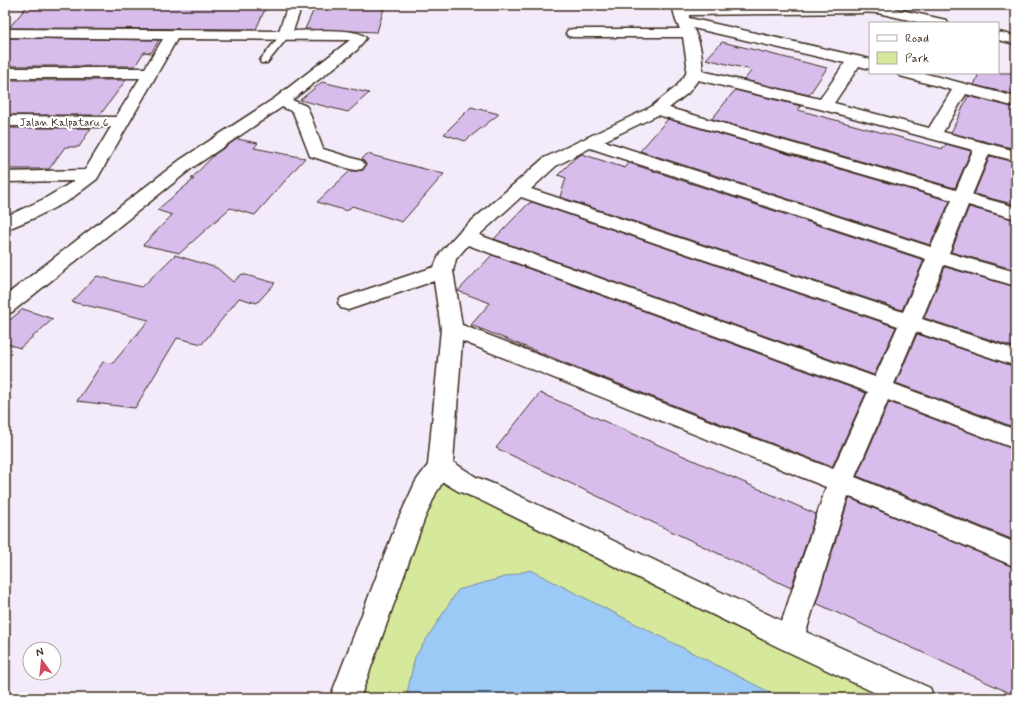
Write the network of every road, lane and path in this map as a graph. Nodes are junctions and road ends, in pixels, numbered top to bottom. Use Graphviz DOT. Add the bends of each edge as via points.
graph roads {
  1 [pos="295,5"];
  2 [pos="762,7"];
  3 [pos="861,7"];
  4 [pos="885,7"];
  5 [pos="683,17"];
  6 [pos="937,22"];
  7 [pos="573,32"];
  8 [pos="5,33"];
  9 [pos="172,35"];
  10 [pos="285,35"];
  11 [pos="999,36"];
  12 [pos="1016,40"];
  13 [pos="854,60"];
  14 [pos="264,61"];
  15 [pos="869,64"];
  16 [pos="5,73"];
  17 [pos="150,73"];
  18 [pos="694,74"];
  19 [pos="909,74"];
  20 [pos="961,88"];
  21 [pos="281,101"];
  22 [pos="1016,102"];
  23 [pos="824,105"];
  24 [pos="657,110"];
  25 [pos="5,121"];
  26 [pos="122,122"];
  27 [pos="934,133"];
  28 [pos="589,142"];
  29 [pos="983,148"];
  30 [pos="1016,156"];
  31 [pos="356,165"];
  32 [pos="91,176"];
  33 [pos="5,177"];
  34 [pos="517,190"];
  35 [pos="961,198"];
  36 [pos="1016,213"];
  37 [pos="5,224"];
  38 [pos="465,237"];
  39 [pos="937,256"];
  40 [pos="443,271"];
  41 [pos="1016,279"];
  42 [pos="348,303"];
  43 [pos="5,307"];
  44 [pos="910,322"];
  45 [pos="452,329"];
  46 [pos="1016,358"];
  47 [pos="881,388"];
  48 [pos="1016,440"];
  49 [pos="440,467"];
  50 [pos="840,482"];
  51 [pos="1016,556"];
  52 [pos="790,639"];
  53 [pos="345,698"];
  54 [pos="919,698"];
  1 -- 10 [label="street"];
  2 -- 3 [label="street"];
  2 -- 5 [label="street"];
  3 -- 4 [label="street"];
  4 -- 6 [label="street"];
  5 -- 7 [label="street"];
  5 -- 13 [label="street"];
  5 -- 18 [label="street" via="695,64"];
  8 -- 9 [label="street"];
  9 -- 10 [label="street"];
  9 -- 17 [label="street"];
  10 -- 14 [label="lane"];
  10 -- 21 [label="street" via="359,38 352,47"];
  11 -- 12 [label="street"];
  13 -- 15 [label="street"];
  13 -- 23 [label="street"];
  16 -- 17 [label="street"];
  17 -- 26 [label="street"];
  18 -- 23 [label="street"];
  18 -- 24 [label="street" via="682,90"];
  19 -- 20 [label="street"];
  20 -- 22 [label="street"];
  20 -- 27 [label="street"];
  21 -- 31 [label="street" via="300,110 316,152"];
  21 -- 43 [label="street" via="186,164"];
  23 -- 27 [label="street"];
  24 -- 28 [label="street"];
  24 -- 35 [label="street"];
  25 -- 26 [label="street, Jalan Kalpataru 6"];
  26 -- 32 [label="street"];
  27 -- 29 [label="street"];
  28 -- 34 [label="street" via="550,162"];
  28 -- 39 [label="street"];
  29 -- 30 [label="street"];
  29 -- 35 [label="street"];
  32 -- 33 [label="street"];
  32 -- 37 [label="street" via="71,192"];
  34 -- 38 [label="street"];
  34 -- 44 [label="street"];
  35 -- 36 [label="street"];
  35 -- 39 [label="street"];
  38 -- 40 [label="street" via="447,257"];
  38 -- 47 [label="street"];
  39 -- 41 [label="street"];
  39 -- 44 [label="street"];
  40 -- 42 [label="street"];
  40 -- 45 [label="street"];
  44 -- 46 [label="street"];
  44 -- 47 [label="street"];
  45 -- 49 [label="street"];
  45 -- 50 [label="street"];
  47 -- 48 [label="street"];
  47 -- 50 [label="street"];
  49 -- 52 [label="street" via="467,484"];
  49 -- 53 [label="street" via="425,488 411,520"];
  50 -- 51 [label="street"];
  50 -- 52 [label="street"];
  52 -- 54 [label="street"];
}
